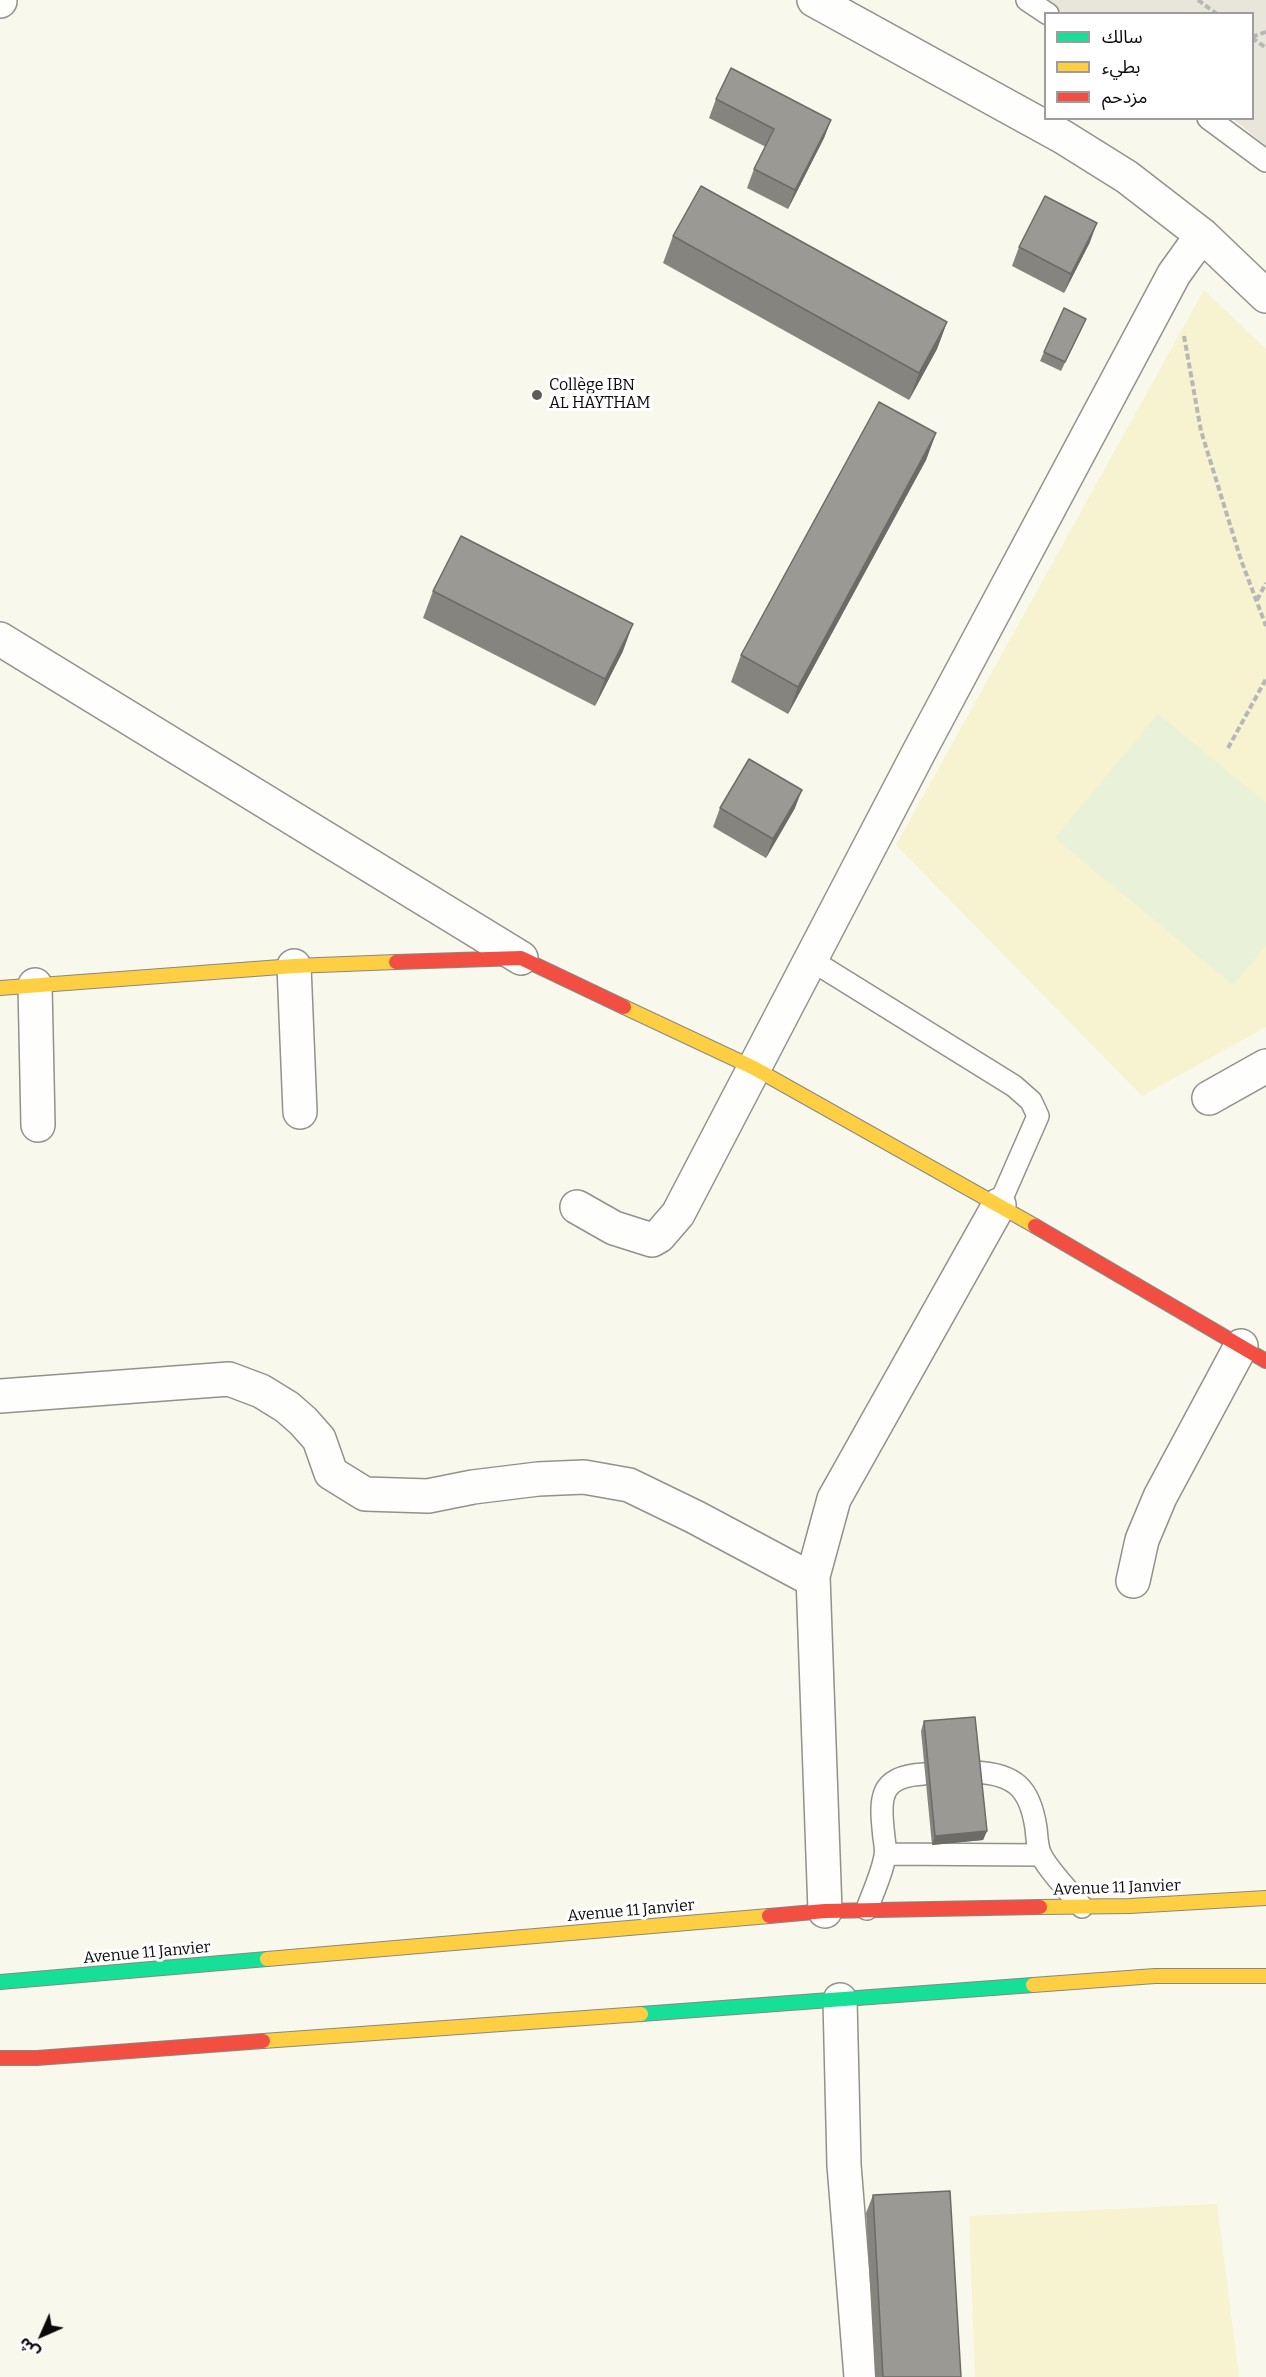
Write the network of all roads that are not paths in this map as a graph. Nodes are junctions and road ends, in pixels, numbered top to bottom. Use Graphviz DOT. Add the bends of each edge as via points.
graph roads {
  1 [pos="814,0"];
  2 [pos="1027,0"];
  3 [pos="1045,12"];
  4 [pos="1211,120"];
  5 [pos="1266,161"];
  6 [pos="1202,235"];
  7 [pos="1266,296"];
  8 [pos="0,639"];
  9 [pos="521,958"];
  10 [pos="811,960"];
  11 [pos="294,966"];
  12 [pos="35,985"];
  13 [pos="0,988"];
  14 [pos="1266,1066"];
  15 [pos="754,1068"];
  16 [pos="1209,1098"];
  17 [pos="300,1112"];
  18 [pos="38,1125"];
  19 [pos="999,1205"];
  20 [pos="576,1207"];
  21 [pos="1253,1354"];
  22 [pos="0,1396"];
  23 [pos="813,1580"];
  24 [pos="1133,1581"];
  25 [pos="975,1772"];
  26 [pos="924,1774"];
  27 [pos="886,1854"];
  28 [pos="1040,1855"];
  29 [pos="1266,1898"];
  30 [pos="1082,1907"];
  31 [pos="867,1909"];
  32 [pos="825,1911"];
  33 [pos="1266,1976"];
  34 [pos="0,1982"];
  35 [pos="840,2000"];
  36 [pos="0,2058"];
  37 [pos="861,2377"];
  1 -- 6 [label="street" via="1063,136 1127,177"];
  2 -- 3 [label="lane"];
  4 -- 5 [label="lane"];
  6 -- 7 [label="street"];
  6 -- 10 [label="street" via="1168,285"];
  8 -- 9 [label="street"];
  9 -- 11 [label="street"];
  9 -- 15 [label="street"];
  10 -- 15 [label="street"];
  10 -- 19 [label="lane" via="1014,1086 1031,1101 1038,1116"];
  11 -- 12 [label="street"];
  11 -- 17 [label="street"];
  12 -- 13 [label="street"];
  12 -- 18 [label="street"];
  14 -- 16 [label="street"];
  15 -- 19 [label="street"];
  15 -- 20 [label="street" via="678,1214 659,1236 652,1240 627,1234"];
  19 -- 21 [label="street"];
  19 -- 23 [label="street" via="834,1499"];
  21 -- 24 [label="street" via="1160,1497 1142,1540"];
  22 -- 23 [label="street" via="229,1379 261,1391 303,1421 319,1439 331,1473 365,1494 429,1496 538,1479 584,1478 629,1485"];
  23 -- 32 [label="street"];
  25 -- 28 [label="lane" via="1011,1779 1024,1791 1032,1807"];
  26 -- 27 [label="lane" via="898,1778 884,1793 881,1809"];
  27 -- 28 [label="lane"];
  27 -- 31 [label="lane"];
  28 -- 30 [label="lane"];
  29 -- 30 [label="street, Avenue 11 Janvier"];
  30 -- 31 [label="street, Avenue 11 Janvier"];
  31 -- 32 [label="street, Avenue 11 Janvier"];
  32 -- 34 [label="street, Avenue 11 Janvier"];
  33 -- 35 [label="street" via="1155,1976"];
  35 -- 36 [label="street"];
  35 -- 37 [label="street" via="844,2165"];
}
